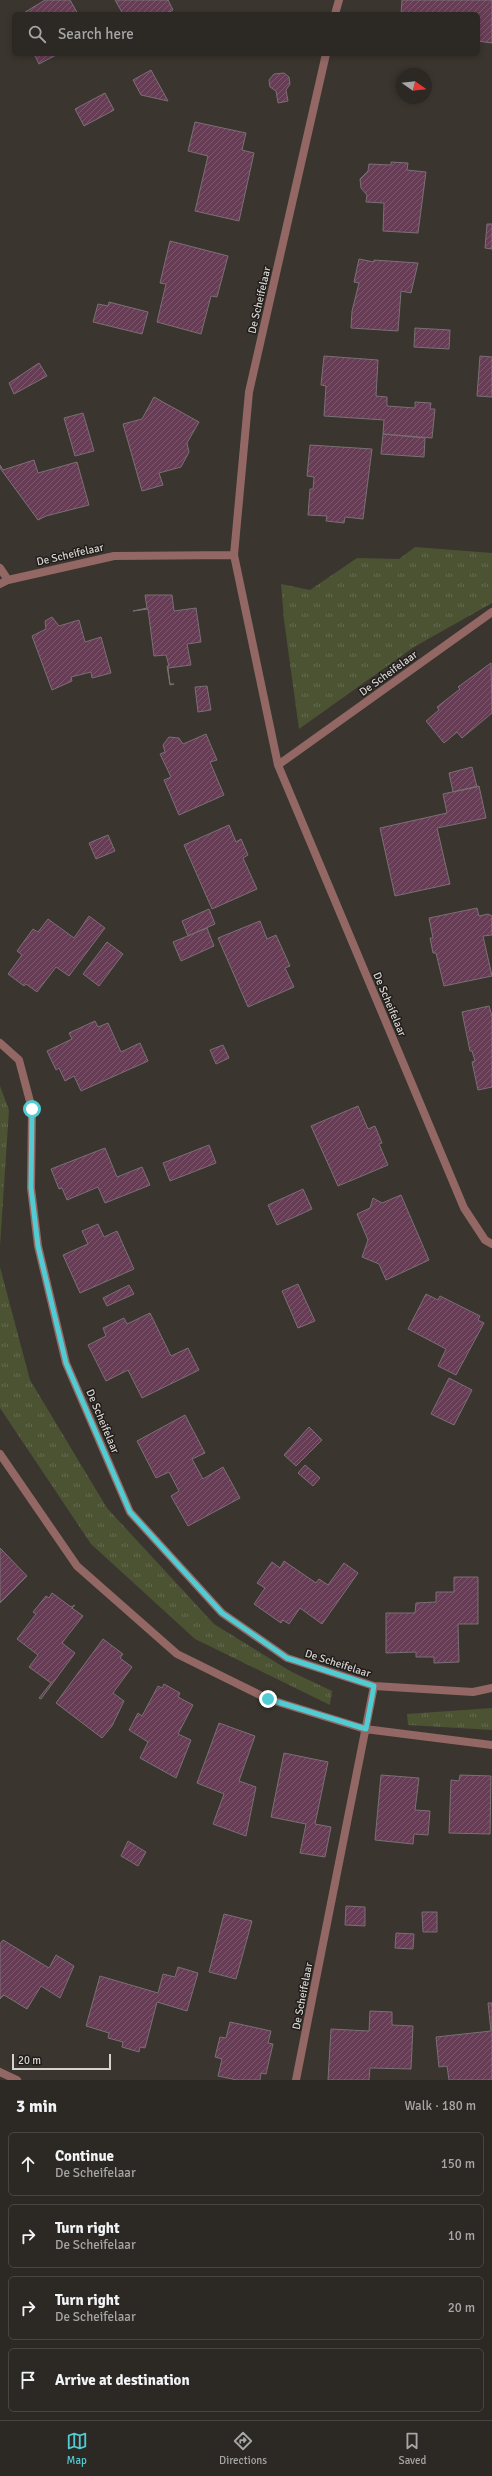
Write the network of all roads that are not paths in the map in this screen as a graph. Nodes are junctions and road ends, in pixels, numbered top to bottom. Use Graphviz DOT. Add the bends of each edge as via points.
graph roads {
  1 [pos="339,0"];
  2 [pos="336,12"];
  3 [pos="326,56"];
  4 [pos="234,555"];
  5 [pos="0,568"];
  6 [pos="8,580"];
  7 [pos="0,584"];
  8 [pos="492,612"];
  9 [pos="278,765"];
  10 [pos="0,1043"];
  11 [pos="492,1244"];
  12 [pos="0,1454"];
  13 [pos="374,1686"];
  14 [pos="492,1688"];
  15 [pos="366,1729"];
  16 [pos="492,1746"];
  17 [pos="0,2072"];
  18 [pos="17,2080"];
  19 [pos="296,2080"];
  1 -- 2 [label="street"];
  3 -- 4 [label="street, De Scheifelaar" via="249,392"];
  4 -- 6 [label="street, De Scheifelaar" via="114,556"];
  4 -- 9 [label="street, De Scheifelaar"];
  5 -- 6 [label="street"];
  6 -- 7 [label="street, De Scheifelaar"];
  8 -- 9 [label="street, De Scheifelaar"];
  9 -- 11 [label="street, De Scheifelaar" via="464,1208 485,1240"];
  10 -- 13 [label="street, De Scheifelaar" via="19,1060 32,1109 31,1188 38,1246 66,1363 130,1512 222,1613 287,1658"];
  12 -- 15 [label="street" via="77,1566 177,1654 268,1699"];
  13 -- 14 [label="street, De Scheifelaar" via="472,1692"];
  13 -- 15 [label="street, De Scheifelaar"];
  15 -- 16 [label="street"];
  15 -- 19 [label="street, De Scheifelaar"];
  17 -- 18 [label="street"];
}
